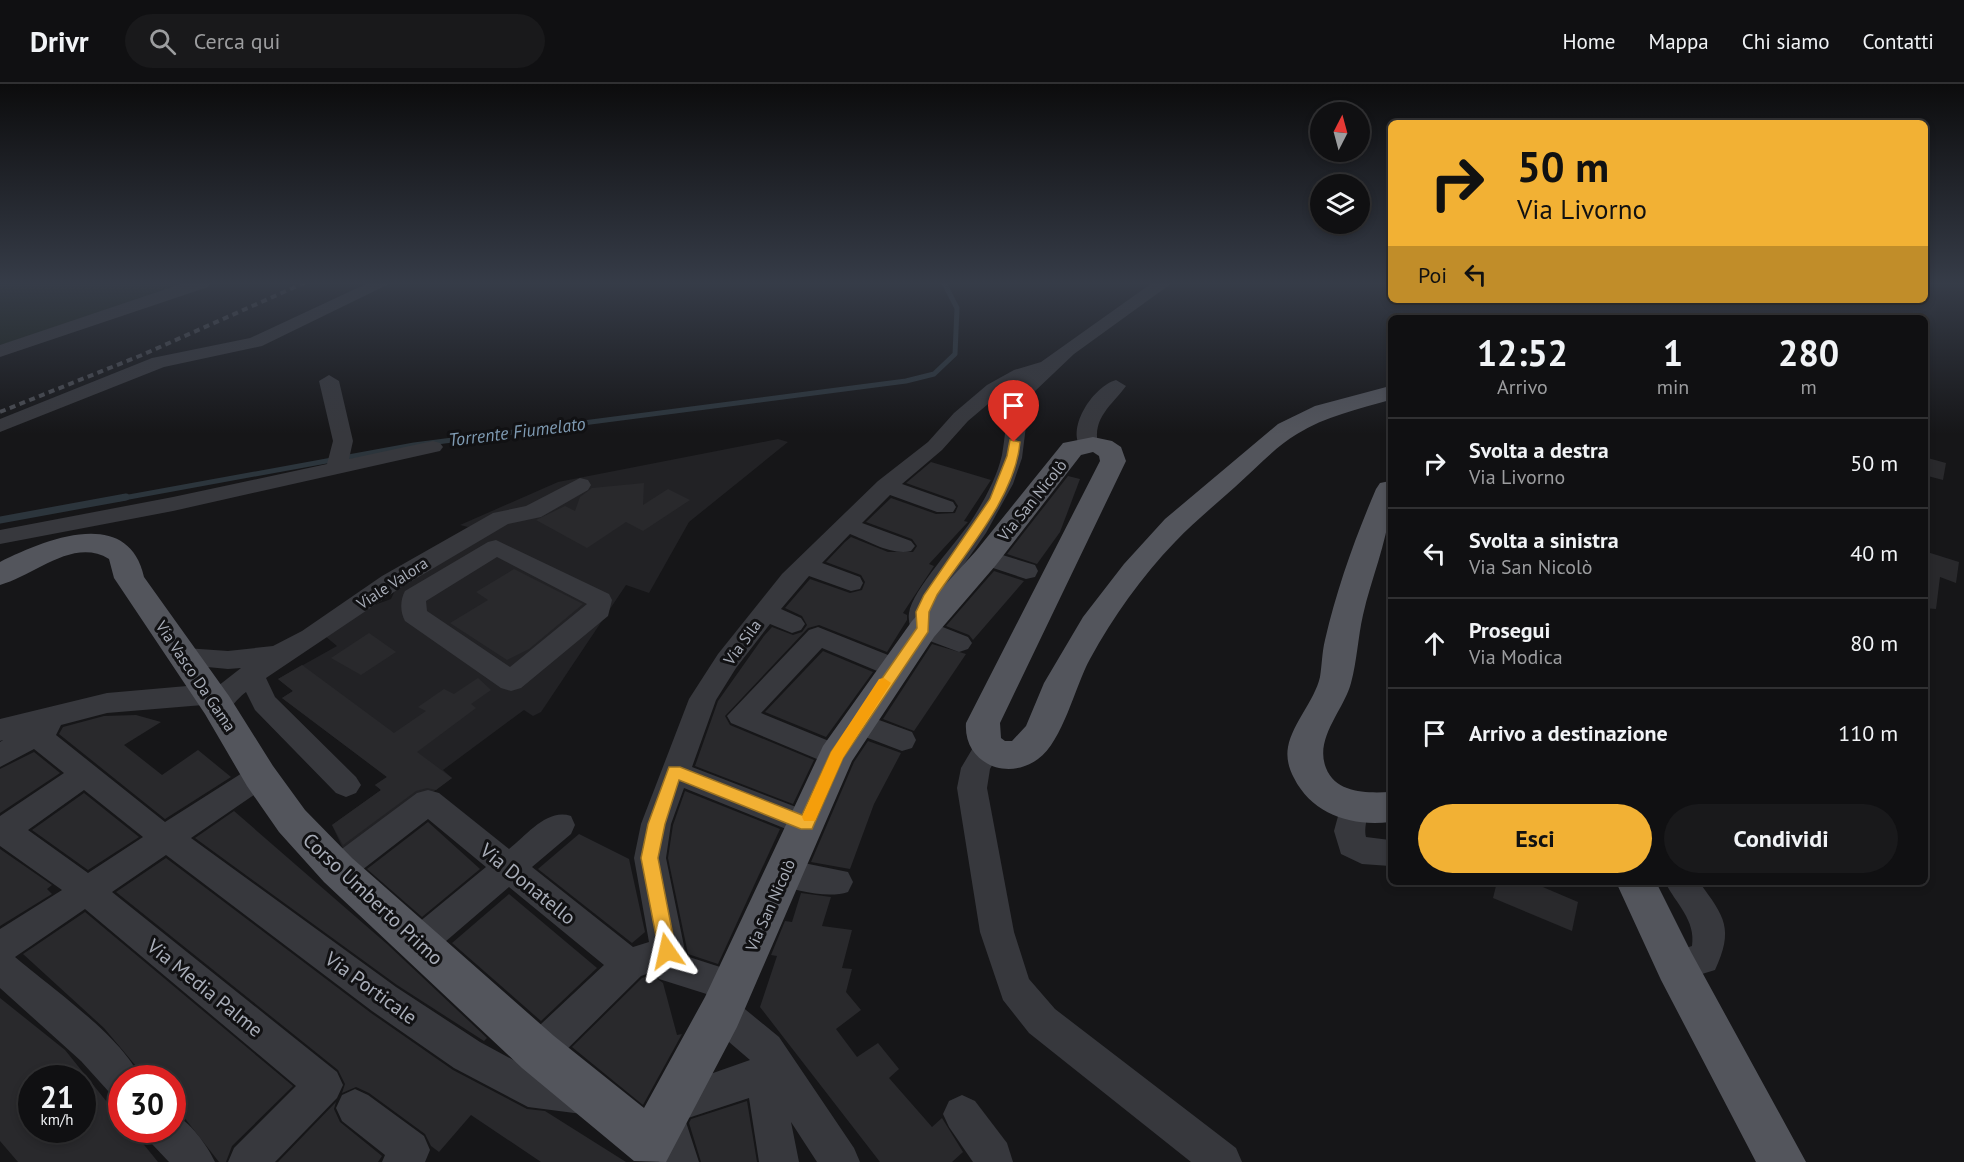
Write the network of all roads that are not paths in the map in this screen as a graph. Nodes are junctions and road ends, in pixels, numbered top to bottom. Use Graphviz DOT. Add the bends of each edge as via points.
graph roads {
  1 [pos="53,333"];
  2 [pos="273,333"];
  3 [pos="1089,333"];
  4 [pos="0,351"];
  5 [pos="1046,366"];
  6 [pos="328,381"];
  7 [pos="1116,386"];
  8 [pos="1388,394"];
  9 [pos="0,426"];
  10 [pos="1088,444"];
  11 [pos="433,447"];
  12 [pos="336,469"];
  13 [pos="580,485"];
  14 [pos="886,486"];
  15 [pos="1388,493"];
  16 [pos="945,507"];
  17 [pos="847,525"];
  18 [pos="0,537"];
  19 [pos="903,546"];
  20 [pos="986,558"];
  21 [pos="806,566"];
  22 [pos="1026,571"];
  23 [pos="0,577"];
  24 [pos="851,583"];
  25 [pos="381,590"];
  26 [pos="414,597"];
  27 [pos="764,612"];
  28 [pos="792,624"];
  29 [pos="923,629"];
  30 [pos="959,643"];
  31 [pos="280,654"];
  32 [pos="184,657"];
  33 [pos="894,668"];
  34 [pos="251,675"];
  35 [pos="214,700"];
  36 [pos="857,723"];
  37 [pos="19,730"];
  38 [pos="902,740"];
  39 [pos="987,749"];
  40 [pos="0,756"];
  41 [pos="836,756"];
  42 [pos="675,772"];
  43 [pos="84,774"];
  44 [pos="260,776"];
  45 [pos="346,785"];
  46 [pos="1354,807"];
  47 [pos="1388,807"];
  48 [pos="806,824"];
  49 [pos="560,825"];
  50 [pos="2,831"];
  51 [pos="160,832"];
  52 [pos="1388,853"];
  53 [pos="507,869"];
  54 [pos="338,870"];
  55 [pos="784,873"];
  56 [pos="837,882"];
  57 [pos="1637,885"];
  58 [pos="1683,885"];
  59 [pos="81,887"];
  60 [pos="419,943"];
  61 [pos="0,948"];
  62 [pos="667,951"];
  63 [pos="629,964"];
  64 [pos="0,966"];
  65 [pos="1676,966"];
  66 [pos="727,999"];
  67 [pos="538,1052"];
  68 [pos="109,1065"];
  69 [pos="594,1096"];
  70 [pos="355,1108"];
  71 [pos="962,1114"];
  72 [pos="662,1138"];
  73 [pos="178,1143"];
  74 [pos="406,1156"];
  75 [pos="993,1159"];
  76 [pos="195,1162"];
  77 [pos="248,1162"];
  78 [pos="779,1162"];
  79 [pos="840,1162"];
  80 [pos="1222,1162"];
  81 [pos="1782,1162"];
  1 -- 4 [label="street"];
  2 -- 9 [label="street" via="256,342 159,362"];
  3 -- 5 [label="street"];
  5 -- 14 [label="street, Via Sila" via="1020,374 994,389"];
  5 -- 29 [label="street" via="1021,399 1013,456 996,499 930,595 922,612"];
  6 -- 12 [label="street" via="343,441"];
  7 -- 10 [label="street" via="1092,414"];
  8 -- 39 [label="main road" via="1339,407 1287,429 1165,535 1081,647 1031,745 1006,756"];
  10 -- 20 [label="main road, Via San Nicolò" via="1072,449"];
  10 -- 39 [label="main road" via="1105,447 1112,453 1113,461 986,714 982,732"];
  11 -- 12 [label="street"];
  12 -- 18 [label="street"];
  13 -- 25 [label="street, Viale Valora" via="533,512 501,518"];
  14 -- 16 [label="street"];
  14 -- 17 [label="street, Via Sila"];
  15 -- 46 [label="main road" via="1372,528 1351,595 1335,682 1305,747 1305,760 1321,790"];
  17 -- 19 [label="street"];
  17 -- 21 [label="street, Via Sila"];
  20 -- 22 [label="street"];
  20 -- 29 [label="main road, Via San Nicolò"];
  21 -- 24 [label="street"];
  21 -- 27 [label="street, Via Sila"];
  23 -- 32 [label="main road, Via Vasco Da Gama" via="30,569 98,563 129,578"];
  25 -- 26 [label="street"];
  25 -- 31 [label="street, Viale Valora"];
  26 -- 26 [label="street" via="414,615 511,681 599,610 600,600 496,547"];
  27 -- 28 [label="street"];
  27 -- 42 [label="street, Via Sila" via="703,699"];
  29 -- 30 [label="street"];
  29 -- 33 [label="main road, Via San Nicolò"];
  31 -- 32 [label="street" via="228,660"];
  31 -- 34 [label="street, Viale Valora"];
  32 -- 35 [label="main road, Via Vasco Da Gama"];
  33 -- 36 [label="main road, Via San Nicolò"];
  33 -- 41 [label="street" via="818,636 741,716"];
  34 -- 35 [label="street, Viale Valora"];
  34 -- 45 [label="street" via="265,703"];
  35 -- 37 [label="street" via="106,703 70,711"];
  35 -- 44 [label="main road, Via Vasco Da Gama"];
  36 -- 38 [label="street"];
  36 -- 41 [label="main road, Via San Nicolò"];
  37 -- 40 [label="street"];
  37 -- 43 [label="street, Via Porticale"];
  39 -- 80 [label="street" via="975,768 972,788 997,932 1014,988 1049,1027"];
  41 -- 48 [label="main road, Via San Nicolò"];
  42 -- 48 [label="street"];
  42 -- 62 [label="street, Via Sila" via="656,824 650,858"];
  43 -- 50 [label="street"];
  43 -- 51 [label="street, Via Porticale"];
  44 -- 51 [label="street"];
  44 -- 54 [label="main road, Corso Umberto Primo" via="292,821"];
  46 -- 47 [label="main road"];
  46 -- 52 [label="street" via="1349,831 1353,845 1362,851"];
  48 -- 55 [label="main road, Via San Nicolò"];
  49 -- 53 [label="street"];
  50 -- 59 [label="street, Via Media Palme"];
  51 -- 59 [label="street"];
  51 -- 69 [label="street, Via Porticale" via="384,999 467,1055 528,1088"];
  53 -- 54 [label="street, Via Donatello" via="428,802"];
  53 -- 60 [label="street"];
  53 -- 63 [label="street, Via Donatello"];
  54 -- 60 [label="main road, Corso Umberto Primo"];
  55 -- 56 [label="street"];
  55 -- 66 [label="main road, Via San Nicolò"];
  57 -- 65 [label="main road"];
  58 -- 65 [label="street" via="1710,927 1712,944 1703,958"];
  59 -- 61 [label="street"];
  59 -- 77 [label="street, Via Media Palme" via="324,1085"];
  60 -- 67 [label="main road, Corso Umberto Primo"];
  62 -- 63 [label="street"];
  62 -- 66 [label="street, Via Sila" via="671,968"];
  63 -- 67 [label="street"];
  64 -- 68 [label="street"];
  65 -- 81 [label="main road"];
  66 -- 72 [label="main road, Via San Nicolò"];
  66 -- 79 [label="street"];
  67 -- 69 [label="main road, Corso Umberto Primo"];
  69 -- 72 [label="main road, Corso Umberto Primo"];
  70 -- 74 [label="street"];
  71 -- 75 [label="street"];
  72 -- 78 [label="street" via="756,1077 765,1081"];
  73 -- 76 [label="street"];
}
